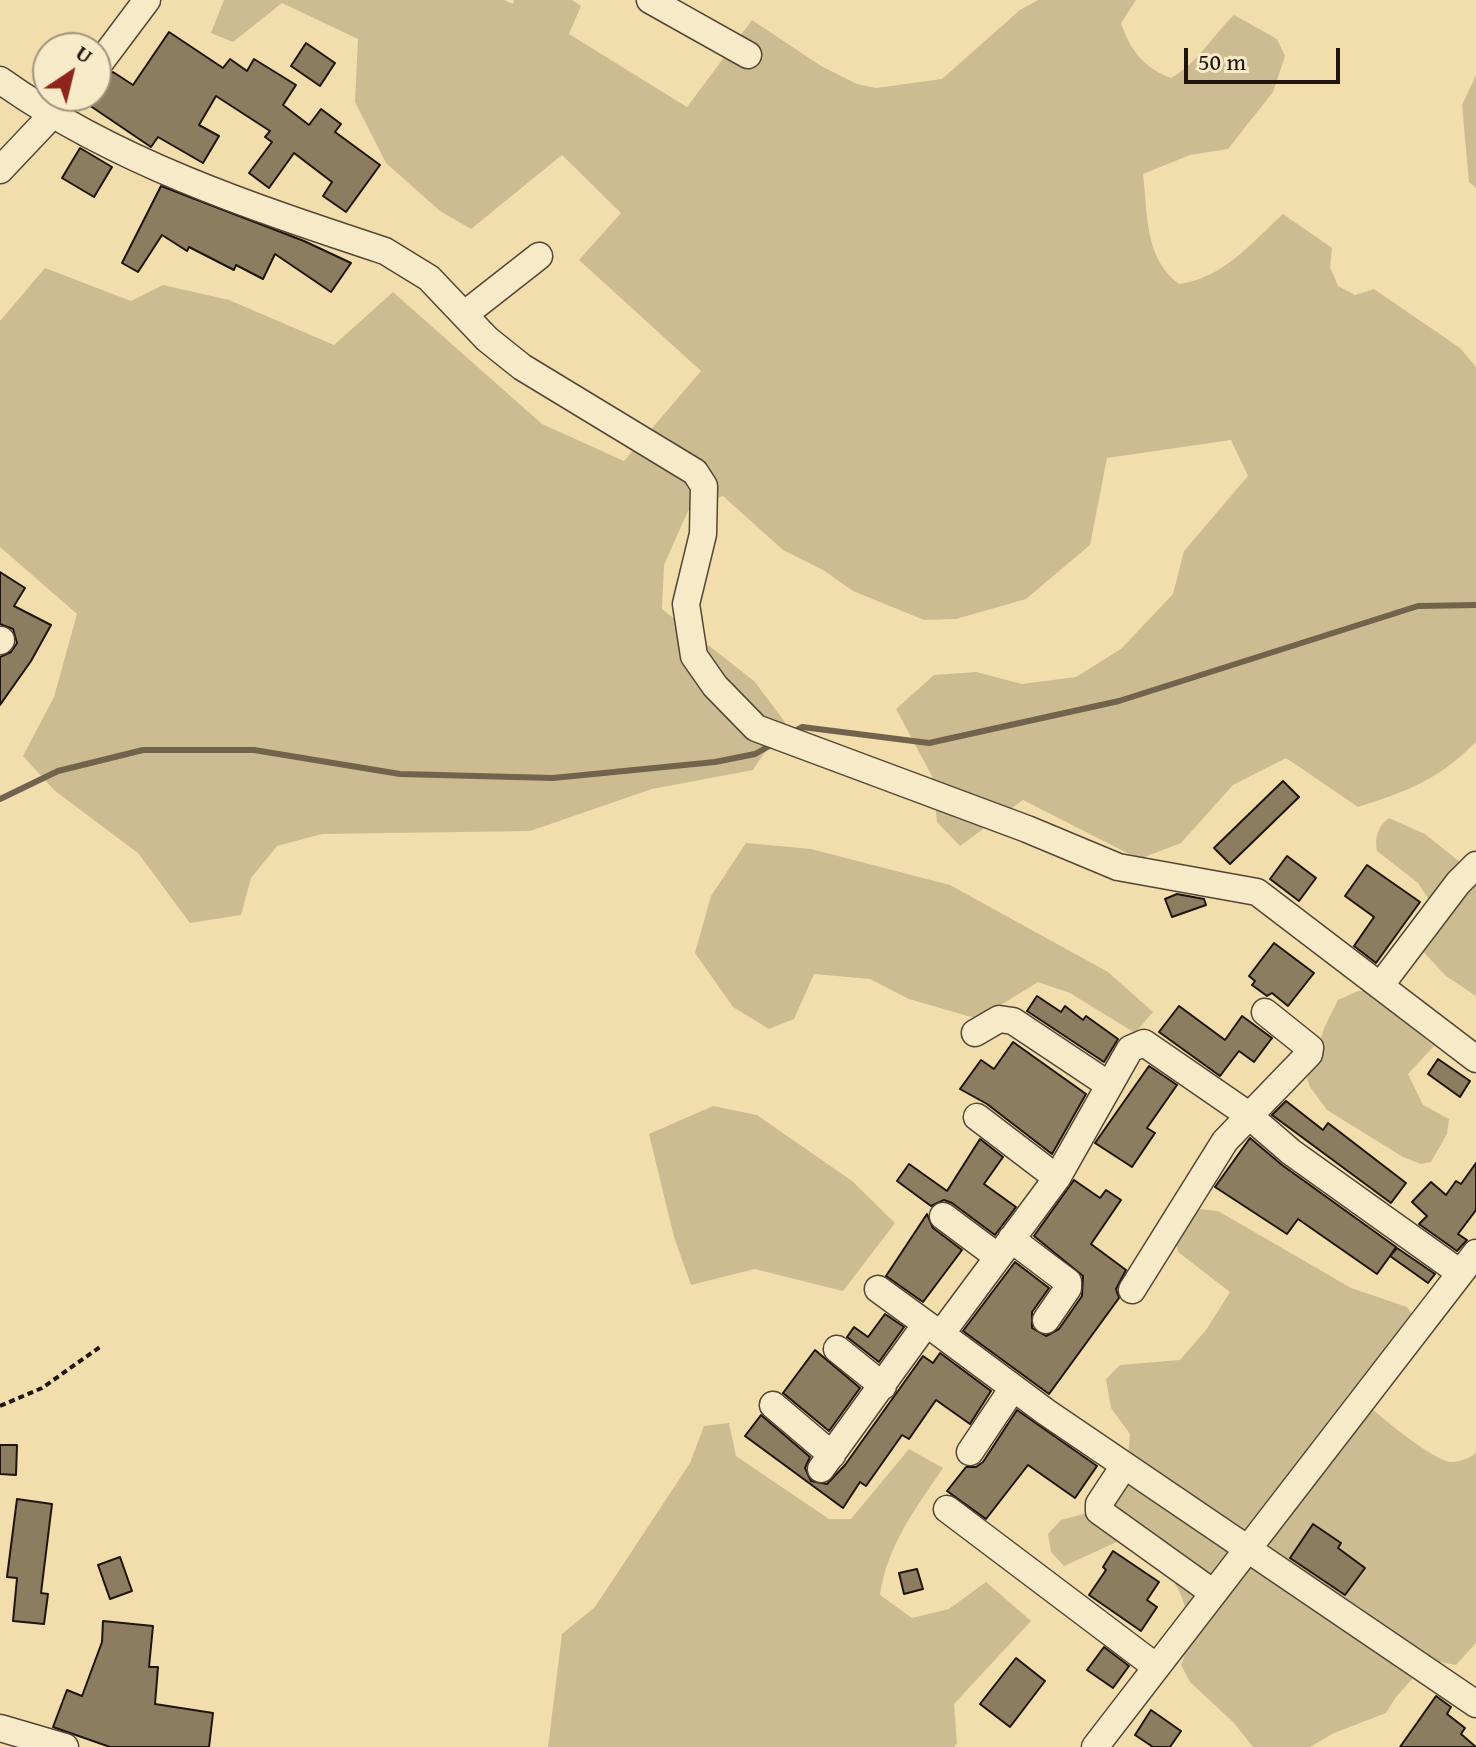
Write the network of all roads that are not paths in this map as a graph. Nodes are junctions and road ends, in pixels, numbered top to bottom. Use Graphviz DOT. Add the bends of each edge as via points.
graph roads {
  1 [pos="147,0"];
  2 [pos="650,0"];
  3 [pos="112,47"];
  4 [pos="748,55"];
  5 [pos="0,80"];
  6 [pos="55,112"];
  7 [pos="51,116"];
  8 [pos="0,170"];
  9 [pos="539,256"];
  10 [pos="465,314"];
  11 [pos="1476,865"];
  12 [pos="1380,986"];
  13 [pos="1265,1012"];
  14 [pos="975,1033"];
  15 [pos="1476,1059"];
  16 [pos="1109,1085"];
  17 [pos="1247,1114"];
  18 [pos="977,1117"];
  19 [pos="1057,1178"];
  20 [pos="943,1216"];
  21 [pos="1005,1248"];
  22 [pos="1468,1262"];
  23 [pos="878,1289"];
  24 [pos="1132,1290"];
  25 [pos="1046,1320"];
  26 [pos="933,1329"];
  27 [pos="837,1349"];
  28 [pos="883,1386"];
  29 [pos="1013,1388"];
  30 [pos="773,1405"];
  31 [pos="970,1452"];
  32 [pos="1124,1466"];
  33 [pos="947,1509"];
  34 [pos="1246,1547"];
  35 [pos="1212,1592"];
  36 [pos="1155,1666"];
  37 [pos="1476,1704"];
  38 [pos="0,1728"];
  39 [pos="65,1747"];
  40 [pos="1095,1747"];
  1 -- 3 [label="street"];
  2 -- 4 [label="street"];
  5 -- 7 [label="street"];
  6 -- 7 [label="street"];
  7 -- 8 [label="street"];
  7 -- 10 [label="street" via="168,173 385,251 429,278"];
  9 -- 10 [label="street"];
  10 -- 12 [label="street" via="522,367 695,472 704,486 703,534 686,604 694,656 756,728 1118,867 1257,892"];
  11 -- 12 [label="street"];
  12 -- 15 [label="street"];
  13 -- 17 [label="street" via="1311,1051"];
  14 -- 16 [label="street" via="999,1019 1013,1021"];
  16 -- 17 [label="street" via="1130,1049 1144,1043"];
  16 -- 19 [label="street"];
  17 -- 22 [label="street" via="1291,1152"];
  17 -- 24 [label="street"];
  18 -- 19 [label="street"];
  19 -- 21 [label="street"];
  20 -- 21 [label="street"];
  21 -- 25 [label="street" via="1068,1282"];
  21 -- 26 [label="street"];
  22 -- 34 [label="street"];
  23 -- 26 [label="street"];
  26 -- 28 [label="street"];
  26 -- 29 [label="street"];
  27 -- 28 [label="street"];
  28 -- 30 [label="street" via="827,1462"];
  29 -- 31 [label="street"];
  29 -- 32 [label="street"];
  32 -- 34 [label="street"];
  32 -- 35 [label="street" via="1099,1511"];
  33 -- 36 [label="street"];
  34 -- 35 [label="street"];
  34 -- 37 [label="street"];
  35 -- 36 [label="street"];
  36 -- 40 [label="street"];
  38 -- 39 [label="street"];
}
